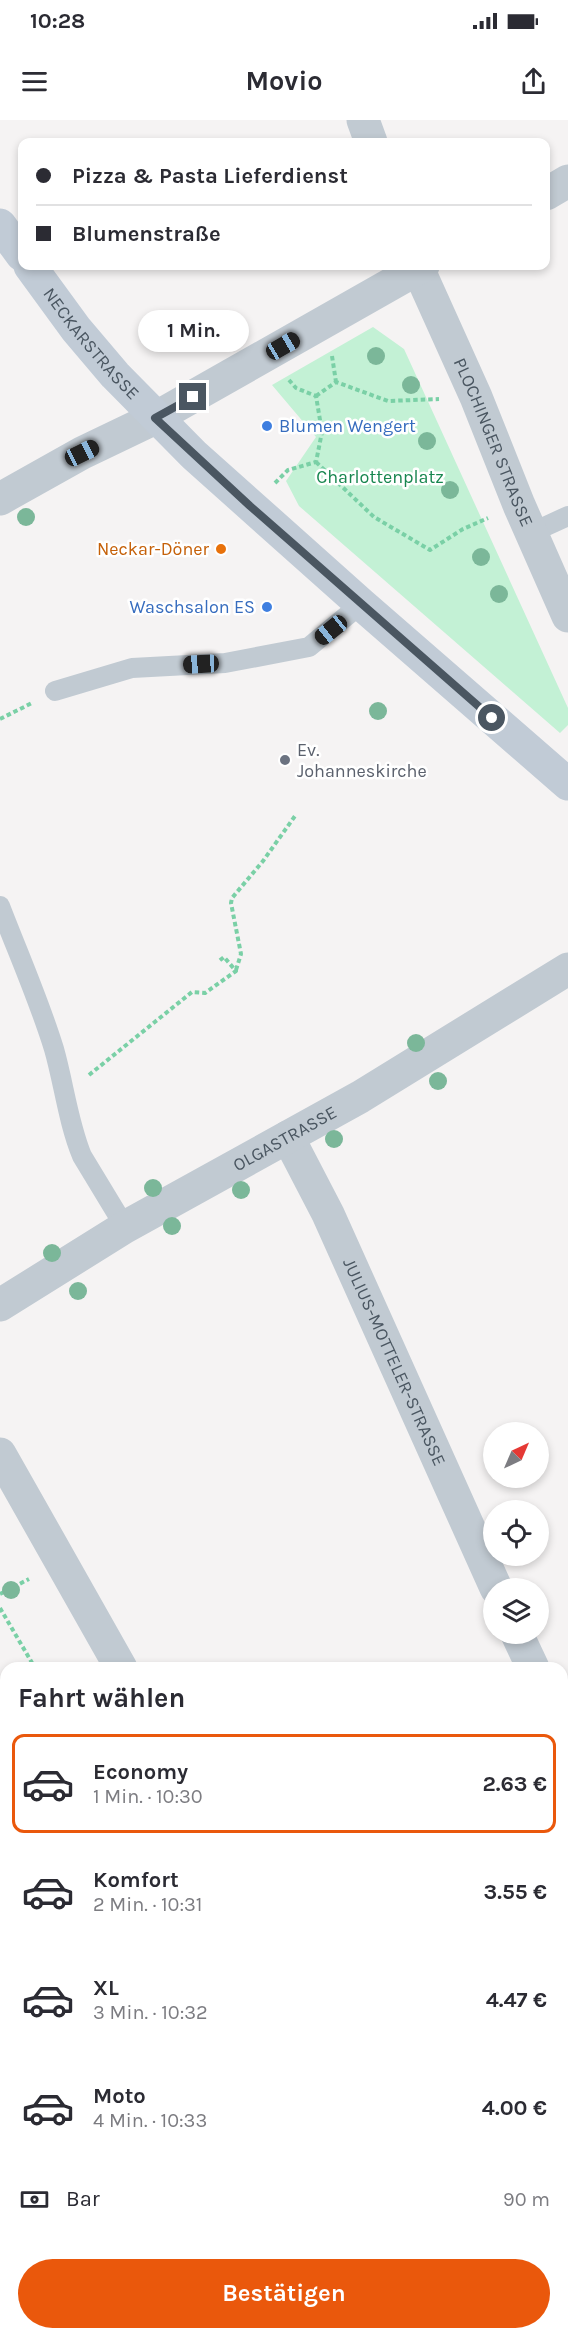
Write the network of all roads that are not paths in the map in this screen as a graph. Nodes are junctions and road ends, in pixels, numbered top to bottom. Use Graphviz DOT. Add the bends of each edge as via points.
graph roads {
  1 [pos="363,120"];
  2 [pos="370,138"];
  3 [pos="568,181"];
  4 [pos="550,192"];
  5 [pos="0,225"];
  6 [pos="18,250"];
  7 [pos="33,270"];
  8 [pos="413,270"];
  9 [pos="422,270"];
  10 [pos="155,418"];
  11 [pos="0,499"];
  12 [pos="568,516"];
  13 [pos="525,519"];
  14 [pos="361,604"];
  15 [pos="568,616"];
  16 [pos="55,691"];
  17 [pos="566,777"];
  18 [pos="0,906"];
  19 [pos="568,969"];
  20 [pos="288,1137"];
  21 [pos="125,1227"];
  22 [pos="0,1305"];
  23 [pos="0,1454"];
  24 [pos="492,1578"];
  25 [pos="522,1644"];
  26 [pos="118,1662"];
  27 [pos="530,1662"];
  1 -- 2 [label="street"];
  3 -- 4 [label="street"];
  5 -- 6 [label="street"];
  7 -- 10 [label="street, NECKARSTRASSE" via="76,328"];
  8 -- 10 [label="street"];
  9 -- 13 [label="street, PLOCHINGER STRASSE"];
  10 -- 11 [label="street"];
  10 -- 14 [label="street, NECKARSTRASSE"];
  12 -- 13 [label="lane"];
  13 -- 15 [label="street, PLOCHINGER STRASSE"];
  14 -- 16 [label="lane" via="309,647 225,663 132,668"];
  14 -- 17 [label="street, NECKARSTRASSE"];
  18 -- 21 [label="lane" via="54,1050 82,1156"];
  19 -- 20 [label="street, OLGASTRASSE"];
  20 -- 21 [label="street, OLGASTRASSE"];
  20 -- 24 [label="street, JULIUS-MOTTELER-STRASSE" via="328,1214"];
  21 -- 22 [label="street, OLGASTRASSE"];
  23 -- 26 [label="street"];
  25 -- 27 [label="street"];
}
